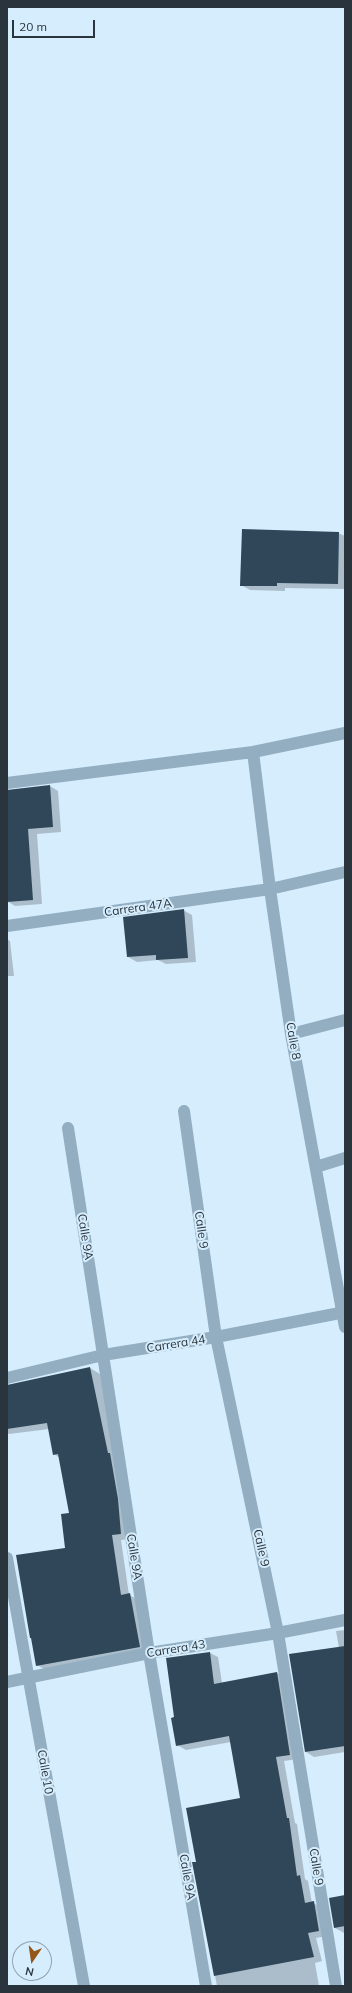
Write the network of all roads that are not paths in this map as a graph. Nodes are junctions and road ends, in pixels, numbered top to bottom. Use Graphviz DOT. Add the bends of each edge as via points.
graph roads {
  1 [pos="345,733"];
  2 [pos="253,752"];
  3 [pos="7,783"];
  4 [pos="345,872"];
  5 [pos="270,889"];
  6 [pos="7,926"];
  7 [pos="345,1020"];
  8 [pos="292,1034"];
  9 [pos="184,1111"];
  10 [pos="68,1128"];
  11 [pos="345,1158"];
  12 [pos="316,1167"];
  13 [pos="344,1313"];
  14 [pos="345,1327"];
  15 [pos="216,1337"];
  16 [pos="103,1356"];
  17 [pos="7,1378"];
  18 [pos="7,1558"];
  19 [pos="345,1620"];
  20 [pos="278,1633"];
  21 [pos="149,1653"];
  22 [pos="28,1678"];
  23 [pos="7,1682"];
  24 [pos="84,1986"];
  25 [pos="206,1986"];
  26 [pos="336,1986"];
  1 -- 2 [label="street"];
  2 -- 3 [label="street"];
  2 -- 5 [label="street, Calle 8"];
  4 -- 5 [label="street, Carrera 47A"];
  5 -- 6 [label="street, Carrera 47A"];
  5 -- 8 [label="street, Calle 8"];
  7 -- 8 [label="street"];
  8 -- 12 [label="street, Calle 8"];
  9 -- 15 [label="street, Calle 9"];
  10 -- 16 [label="street, Calle 9A"];
  11 -- 12 [label="street"];
  12 -- 13 [label="street, Calle 8"];
  13 -- 14 [label="street, Calle 8"];
  13 -- 15 [label="street, Carrera 44"];
  15 -- 16 [label="street, Carrera 44"];
  15 -- 20 [label="street, Calle 9"];
  16 -- 17 [label="street, Carrera 44"];
  16 -- 21 [label="street, Calle 9A"];
  18 -- 22 [label="street, Calle 10"];
  19 -- 20 [label="street, Carrera 43"];
  20 -- 21 [label="street, Carrera 43"];
  20 -- 26 [label="street, Calle 9"];
  21 -- 22 [label="street, Carrera 43"];
  21 -- 25 [label="street, Calle 9A"];
  22 -- 23 [label="street, Carrera 43"];
  22 -- 24 [label="street, Calle 10"];
}
